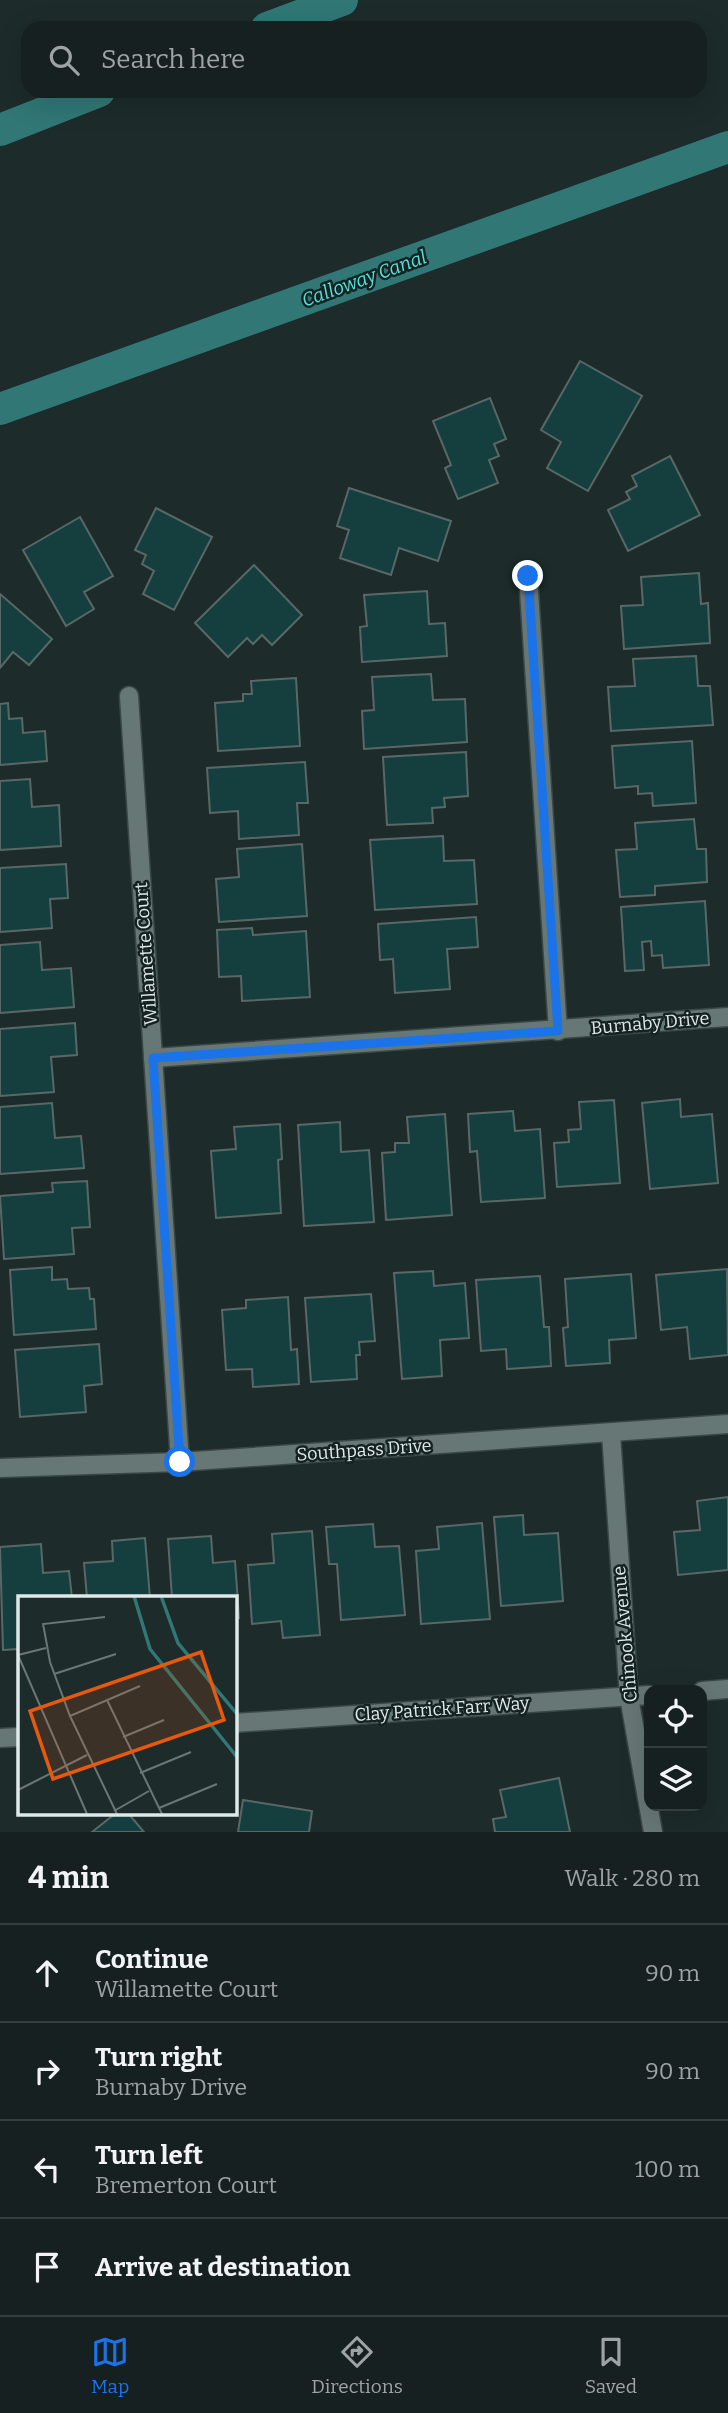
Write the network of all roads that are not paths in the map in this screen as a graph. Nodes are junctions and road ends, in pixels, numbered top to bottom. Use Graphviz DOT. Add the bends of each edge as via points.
graph roads {
  1 [pos="528,576"];
  2 [pos="129,696"];
  3 [pos="728,1017"];
  4 [pos="558,1031"];
  5 [pos="153,1058"];
  6 [pos="728,1424"];
  7 [pos="611,1434"];
  8 [pos="180,1462"];
  9 [pos="0,1468"];
  10 [pos="728,1689"];
  11 [pos="707,1691"];
  12 [pos="644,1696"];
  13 [pos="629,1697"];
  14 [pos="236,1723"];
  15 [pos="18,1737"];
  16 [pos="0,1738"];
  17 [pos="653,1832"];
  1 -- 4 [label="street"];
  2 -- 5 [label="street, Willamette Court"];
  3 -- 4 [label="street, Burnaby Drive"];
  4 -- 5 [label="street, Burnaby Drive"];
  5 -- 8 [label="street, Willamette Court"];
  6 -- 7 [label="street, Southpass Drive"];
  7 -- 8 [label="street, Southpass Drive"];
  7 -- 13 [label="street, Chinook Avenue"];
  8 -- 9 [label="street, Southpass Drive"];
  10 -- 11 [label="street"];
  12 -- 13 [label="street, Clay Patrick Farr Way"];
  13 -- 14 [label="street, Clay Patrick Farr Way"];
  13 -- 17 [label="street, Chinook Avenue"];
  15 -- 16 [label="street"];
}
